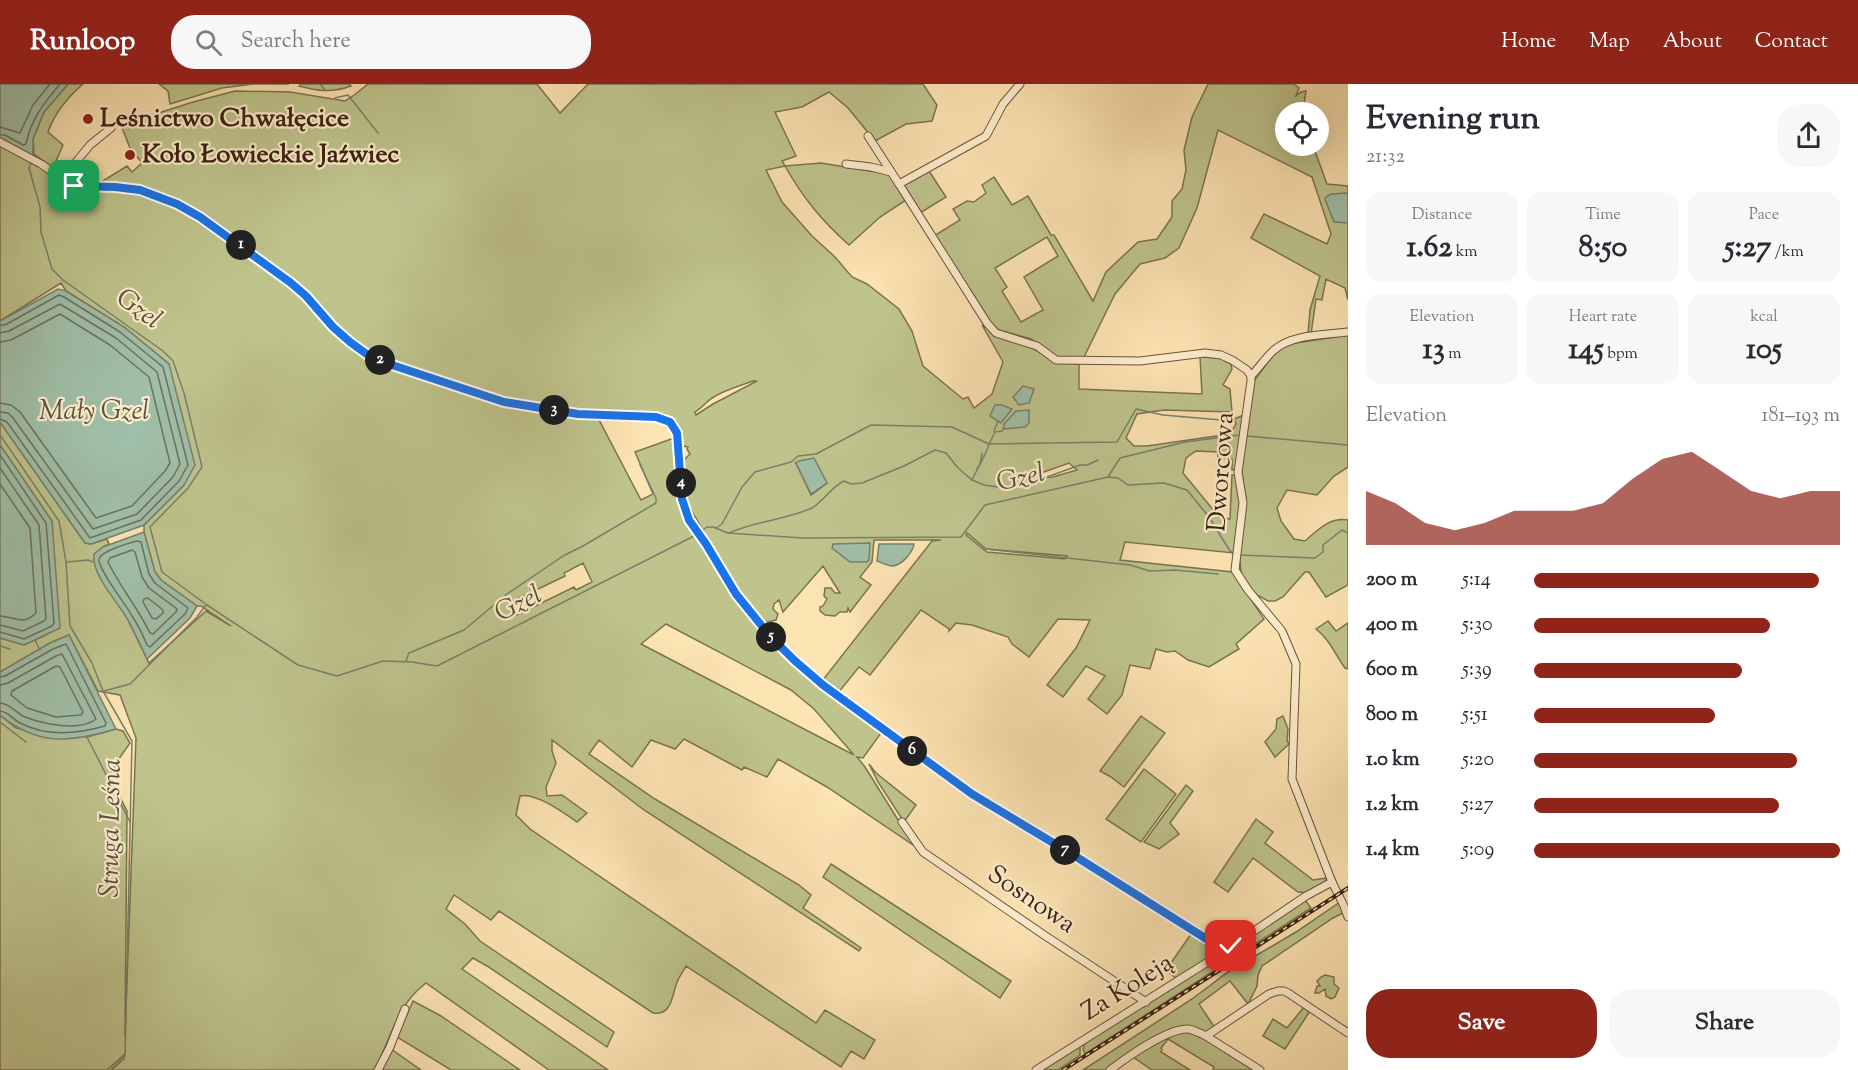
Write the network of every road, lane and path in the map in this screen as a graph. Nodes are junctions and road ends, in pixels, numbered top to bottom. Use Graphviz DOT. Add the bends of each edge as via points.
graph roads {
  1 [pos="1020,84"];
  2 [pos="111,128"];
  3 [pos="868,136"];
  4 [pos="0,142"];
  5 [pos="846,164"];
  6 [pos="891,172"];
  7 [pos="63,178"];
  8 [pos="899,184"];
  9 [pos="1348,332"];
  10 [pos="1251,376"];
  11 [pos="902,822"];
  12 [pos="1332,882"];
  13 [pos="1348,917"];
  14 [pos="1224,950"];
  15 [pos="1146,1002"];
  16 [pos="405,1009"];
  17 [pos="1348,1033"];
  18 [pos="1206,1036"];
  19 [pos="378,1070"];
  20 [pos="1036,1070"];
  21 [pos="1110,1070"];
  22 [pos="1260,1070"];
  1 -- 8 [label="street" via="1003,104 986,136"];
  2 -- 7 [label="street" via="90,145"];
  3 -- 6 [label="street"];
  4 -- 7 [label="street"];
  5 -- 6 [label="street"];
  6 -- 8 [label="street"];
  7 -- 14 [label="street" via="74,186 140,190 200,217 291,283 333,327 368,355 504,402 578,414 667,420 677,433 687,517 744,604 781,648 823,685 972,794"];
  8 -- 10 [label="street" via="996,333 1037,346 1056,360 1140,361 1204,353 1232,360"];
  9 -- 10 [label="street" via="1285,343 1269,354"];
  10 -- 12 [label="street, Dworcowa" via="1238,472 1243,503 1235,570 1282,631 1296,664 1292,778"];
  11 -- 15 [label="street, Sosnowa" via="923,852"];
  12 -- 13 [label="street, Dworcowa"];
  12 -- 14 [label="street, Za Koleją"];
  14 -- 15 [label="street, Za Koleją"];
  15 -- 20 [label="street, Za Koleją"];
  16 -- 19 [label="street"];
  17 -- 18 [label="street" via="1284,991 1265,996"];
  18 -- 21 [label="street" via="1190,1029 1176,1030"];
  18 -- 22 [label="street"];
}
